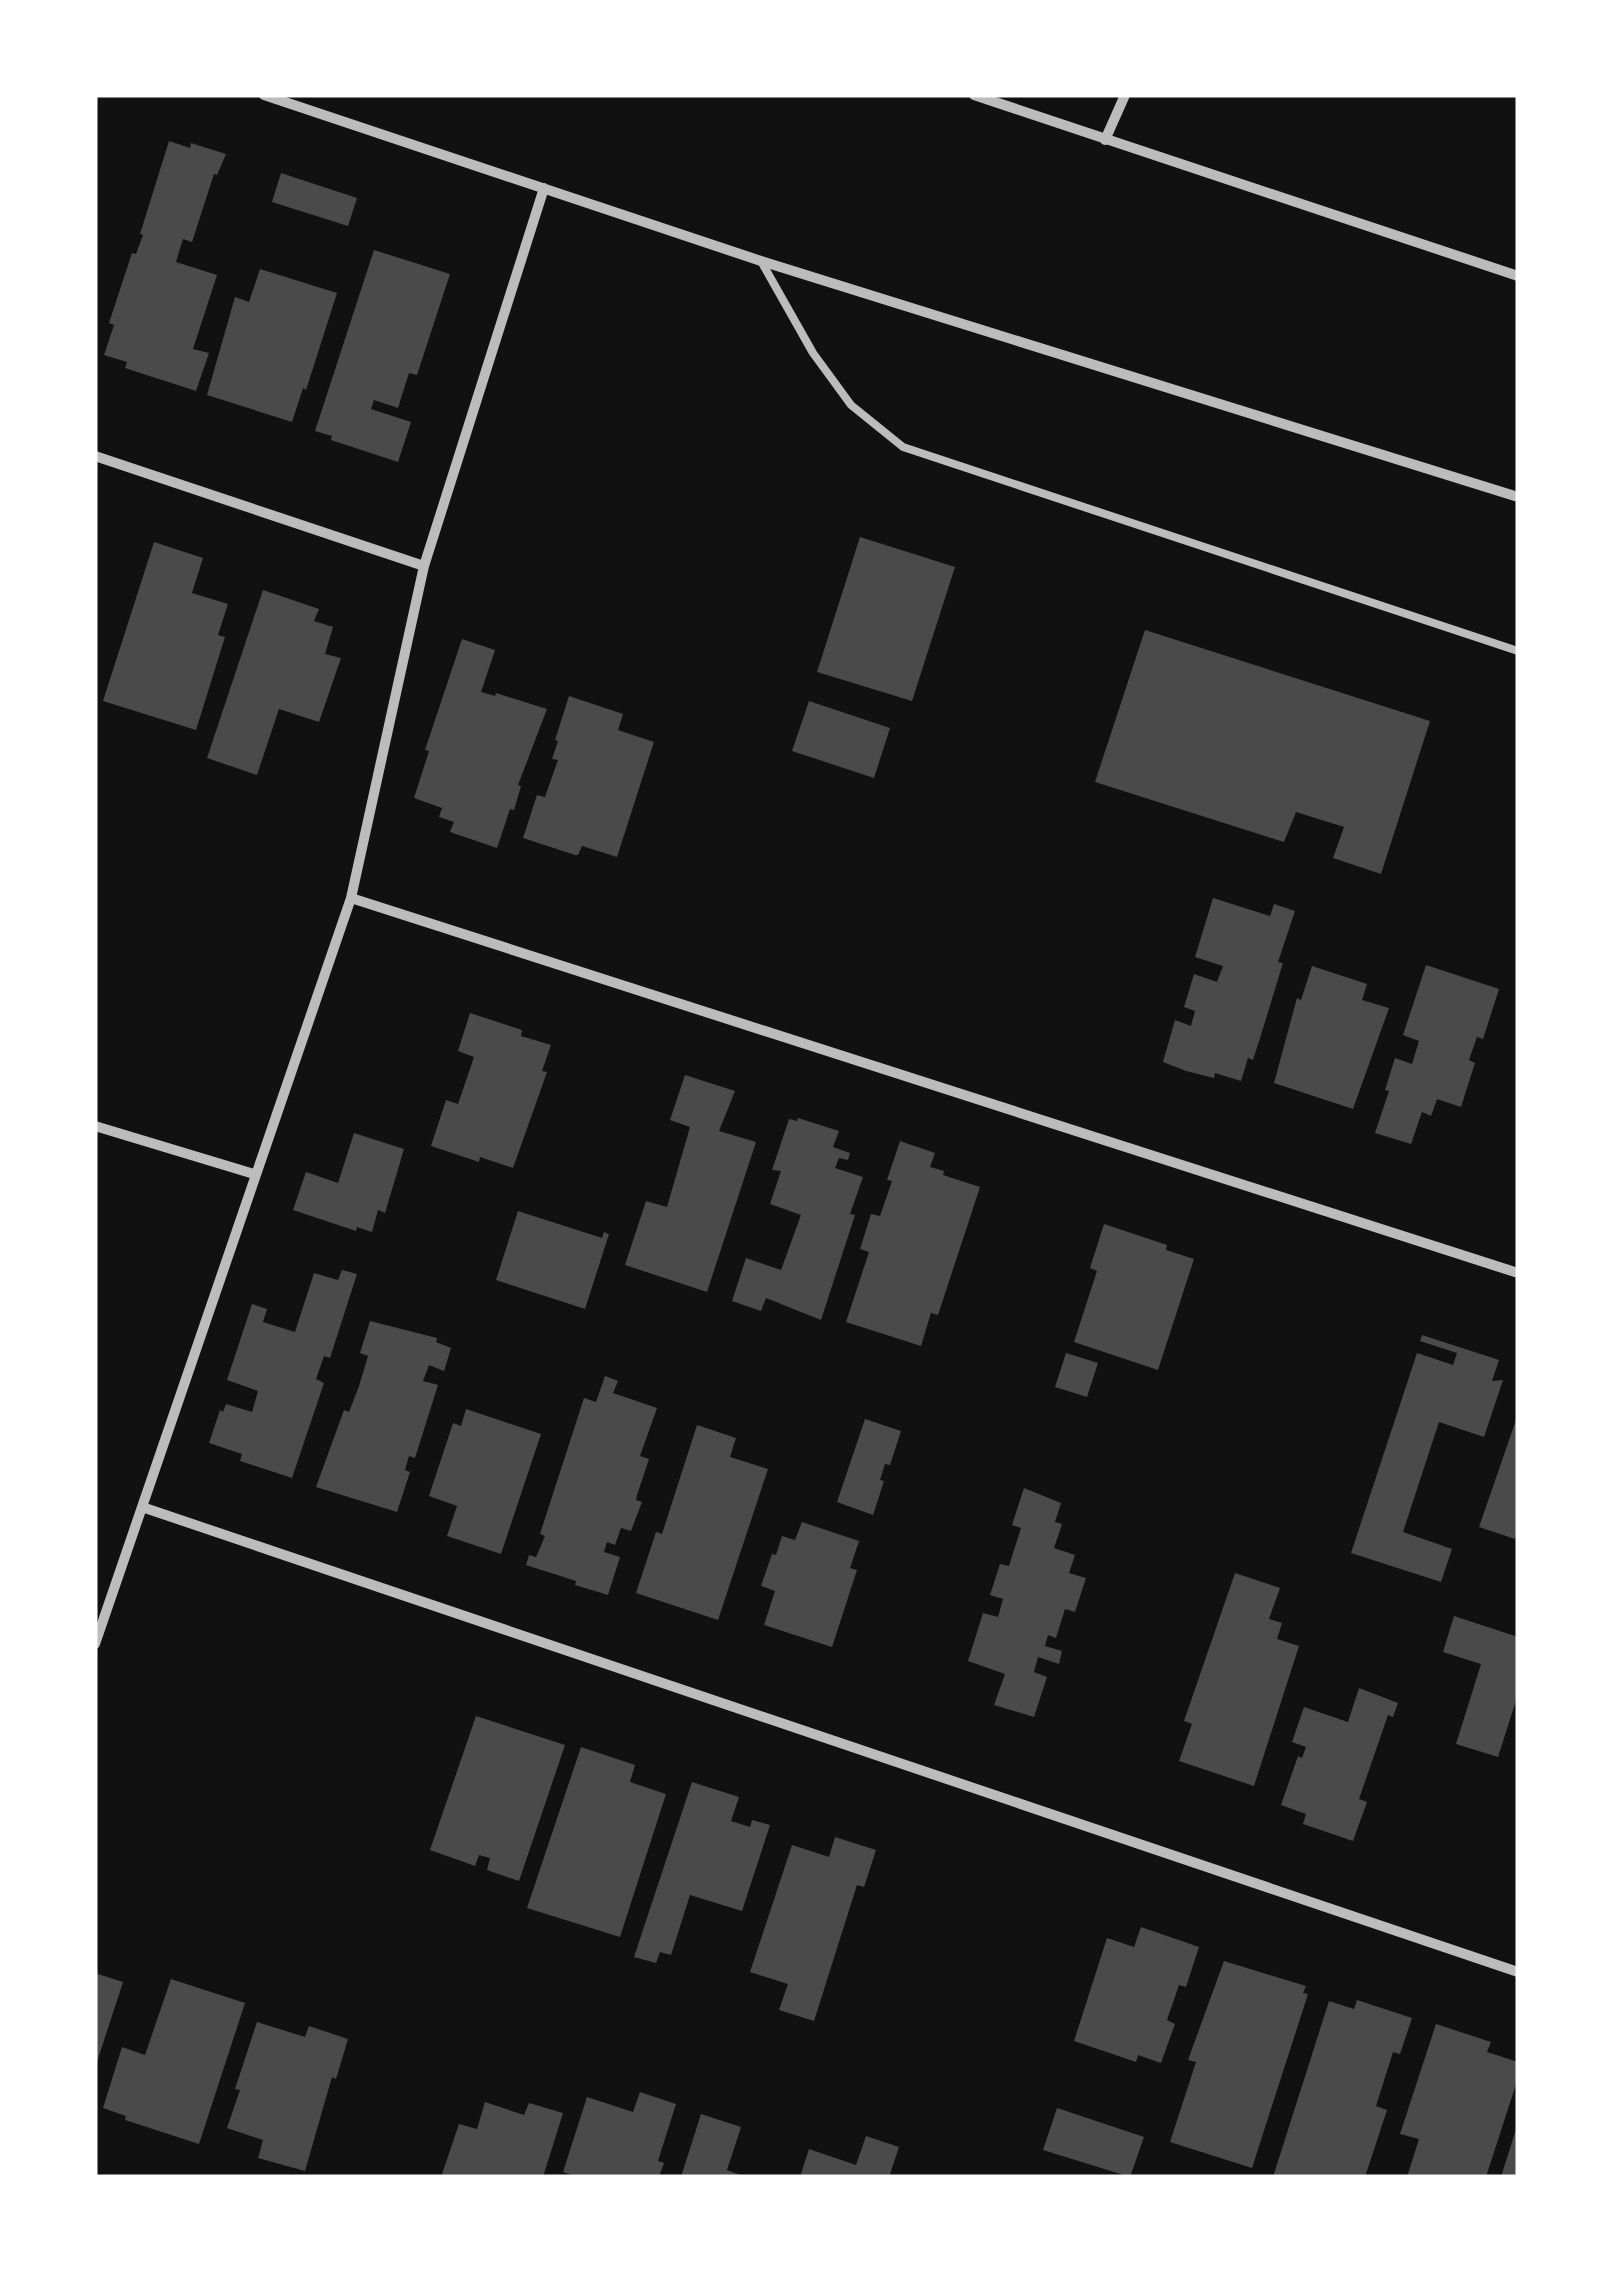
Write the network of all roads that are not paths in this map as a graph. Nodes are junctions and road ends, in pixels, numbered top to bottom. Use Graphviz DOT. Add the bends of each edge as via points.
graph roads {
  1 [pos="264,95"];
  2 [pos="974,95"];
  3 [pos="1126,95"];
  4 [pos="1105,140"];
  5 [pos="544,188"];
  6 [pos="762,261"];
  7 [pos="1518,276"];
  8 [pos="95,456"];
  9 [pos="1518,496"];
  10 [pos="424,566"];
  11 [pos="1518,651"];
  12 [pos="351,898"];
  13 [pos="95,1126"];
  14 [pos="254,1174"];
  15 [pos="1518,1274"];
  16 [pos="142,1507"];
  17 [pos="95,1644"];
  18 [pos="1518,1972"];
  1 -- 5 [label="street"];
  2 -- 4 [label="street"];
  3 -- 4 [label="street"];
  4 -- 7 [label="street"];
  5 -- 6 [label="street"];
  5 -- 10 [label="street"];
  6 -- 9 [label="street"];
  6 -- 11 [label="lane" via="851,405 903,446"];
  8 -- 10 [label="street"];
  10 -- 12 [label="street"];
  12 -- 14 [label="street"];
  12 -- 15 [label="street"];
  13 -- 14 [label="street"];
  14 -- 16 [label="street"];
  16 -- 17 [label="street"];
  16 -- 18 [label="street"];
}
